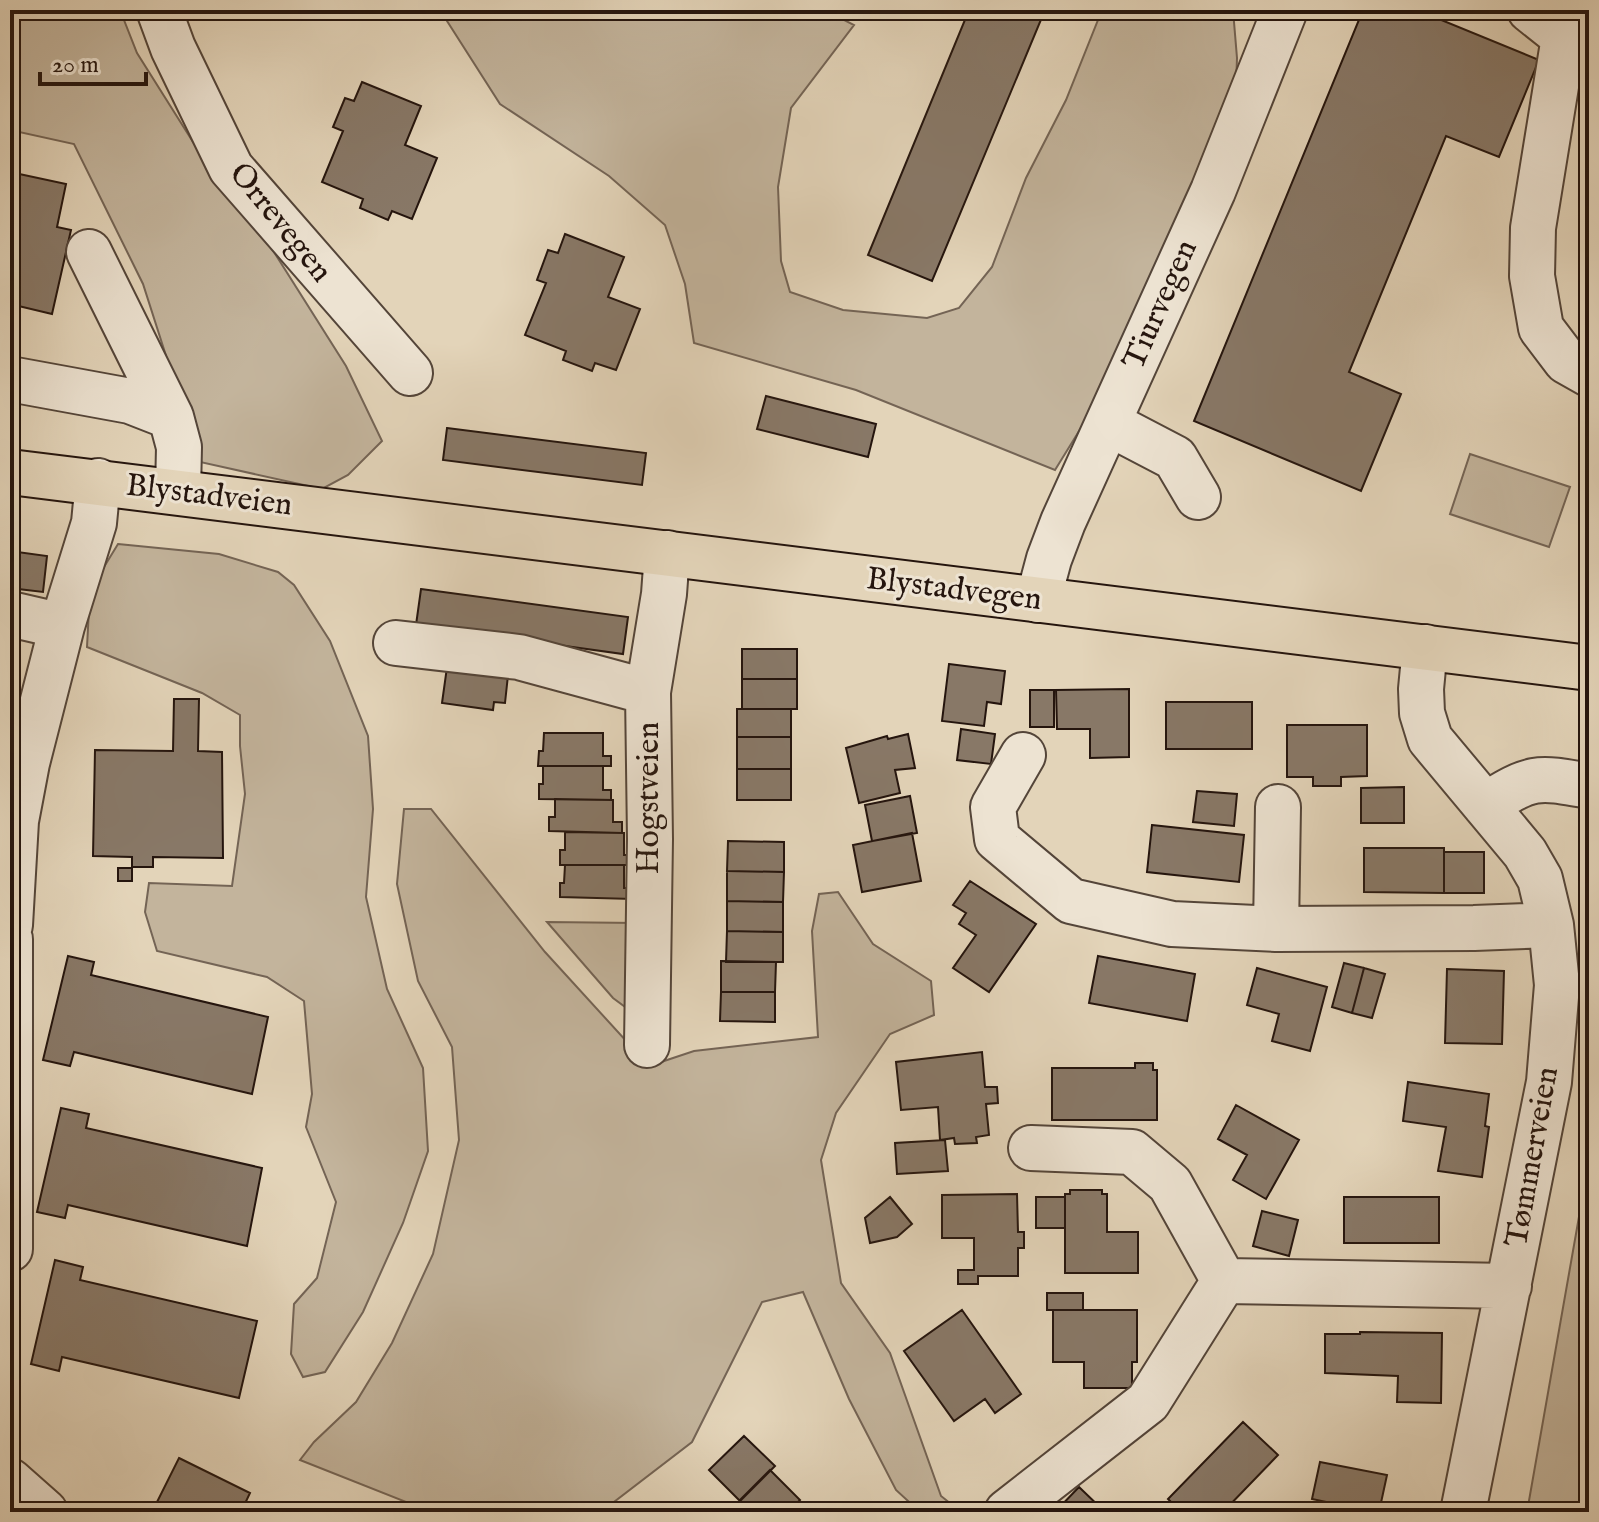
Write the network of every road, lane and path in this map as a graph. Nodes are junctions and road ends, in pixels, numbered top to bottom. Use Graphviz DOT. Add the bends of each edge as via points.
graph roads {
  1 [pos="159,10"];
  2 [pos="1285,10"];
  3 [pos="1530,10"];
  4 [pos="89,252"];
  5 [pos="410,373"];
  6 [pos="1589,374"];
  7 [pos="10,379"];
  8 [pos="171,417"];
  9 [pos="1108,423"];
  10 [pos="11,471"];
  11 [pos="98,481"];
  12 [pos="178,491"];
  13 [pos="1198,497"];
  14 [pos="320,510"];
  15 [pos="667,553"];
  16 [pos="1038,600"];
  17 [pos="10,614"];
  18 [pos="62,626"];
  19 [pos="396,643"];
  20 [pos="1425,647"];
  21 [pos="1589,668"];
  22 [pos="648,692"];
  23 [pos="1023,755"];
  24 [pos="1589,786"];
  25 [pos="1485,805"];
  26 [pos="1278,807"];
  27 [pos="10,925"];
  28 [pos="1551,925"];
  29 [pos="1276,929"];
  30 [pos="10,939"];
  31 [pos="647,1045"];
  32 [pos="1031,1148"];
  33 [pos="10,1176"];
  34 [pos="10,1249"];
  35 [pos="1224,1281"];
  36 [pos="1509,1286"];
  37 [pos="10,1481"];
  38 [pos="45,1512"];
  39 [pos="1007,1512"];
  40 [pos="1463,1512"];
  1 -- 5 [label="street, Orrevegen" via="231,168"];
  2 -- 9 [label="street, Tiurvegen" via="1213,191"];
  3 -- 6 [label="street" via="1564,37 1536,201 1532,276 1541,328 1566,361"];
  4 -- 8 [label="street"];
  7 -- 8 [label="street" via="130,401"];
  8 -- 12 [label="street" via="179,447"];
  9 -- 13 [label="street" via="1175,458"];
  9 -- 16 [label="street, Tiurvegen" via="1063,522"];
  10 -- 11 [label="main road, Blystadveien"];
  11 -- 12 [label="main road, Blystadveien"];
  11 -- 18 [label="street" via="94,523"];
  12 -- 14 [label="main road, Blystadveien"];
  14 -- 15 [label="main road, Blystadvegen"];
  15 -- 16 [label="main road, Blystadvegen"];
  15 -- 22 [label="street, Hogstveien"];
  16 -- 20 [label="main road, Blystadvegen"];
  17 -- 18 [label="street"];
  18 -- 27 [label="street" via="16,821"];
  19 -- 22 [label="street" via="519,657"];
  20 -- 21 [label="main road, Blystadvegen"];
  20 -- 25 [label="street, Tømmerveien" via="1422,713 1430,739"];
  22 -- 31 [label="street, Hogstveien"];
  23 -- 29 [label="street" via="993,807 997,839 1071,901 1172,924"];
  24 -- 25 [label="street" via="1539,779 1523,782"];
  25 -- 28 [label="street, Tømmerveien" via="1540,879"];
  26 -- 29 [label="street"];
  28 -- 29 [label="street"];
  28 -- 36 [label="street, Tømmerveien" via="1557,985 1549,1082"];
  30 -- 33 [label="street"];
  32 -- 35 [label="street" via="1132,1152 1170,1184"];
  33 -- 34 [label="street"];
  35 -- 36 [label="street"];
  35 -- 39 [label="street" via="1148,1402"];
  36 -- 40 [label="street, Tømmerveien"];
  37 -- 38 [label="street"];
}
